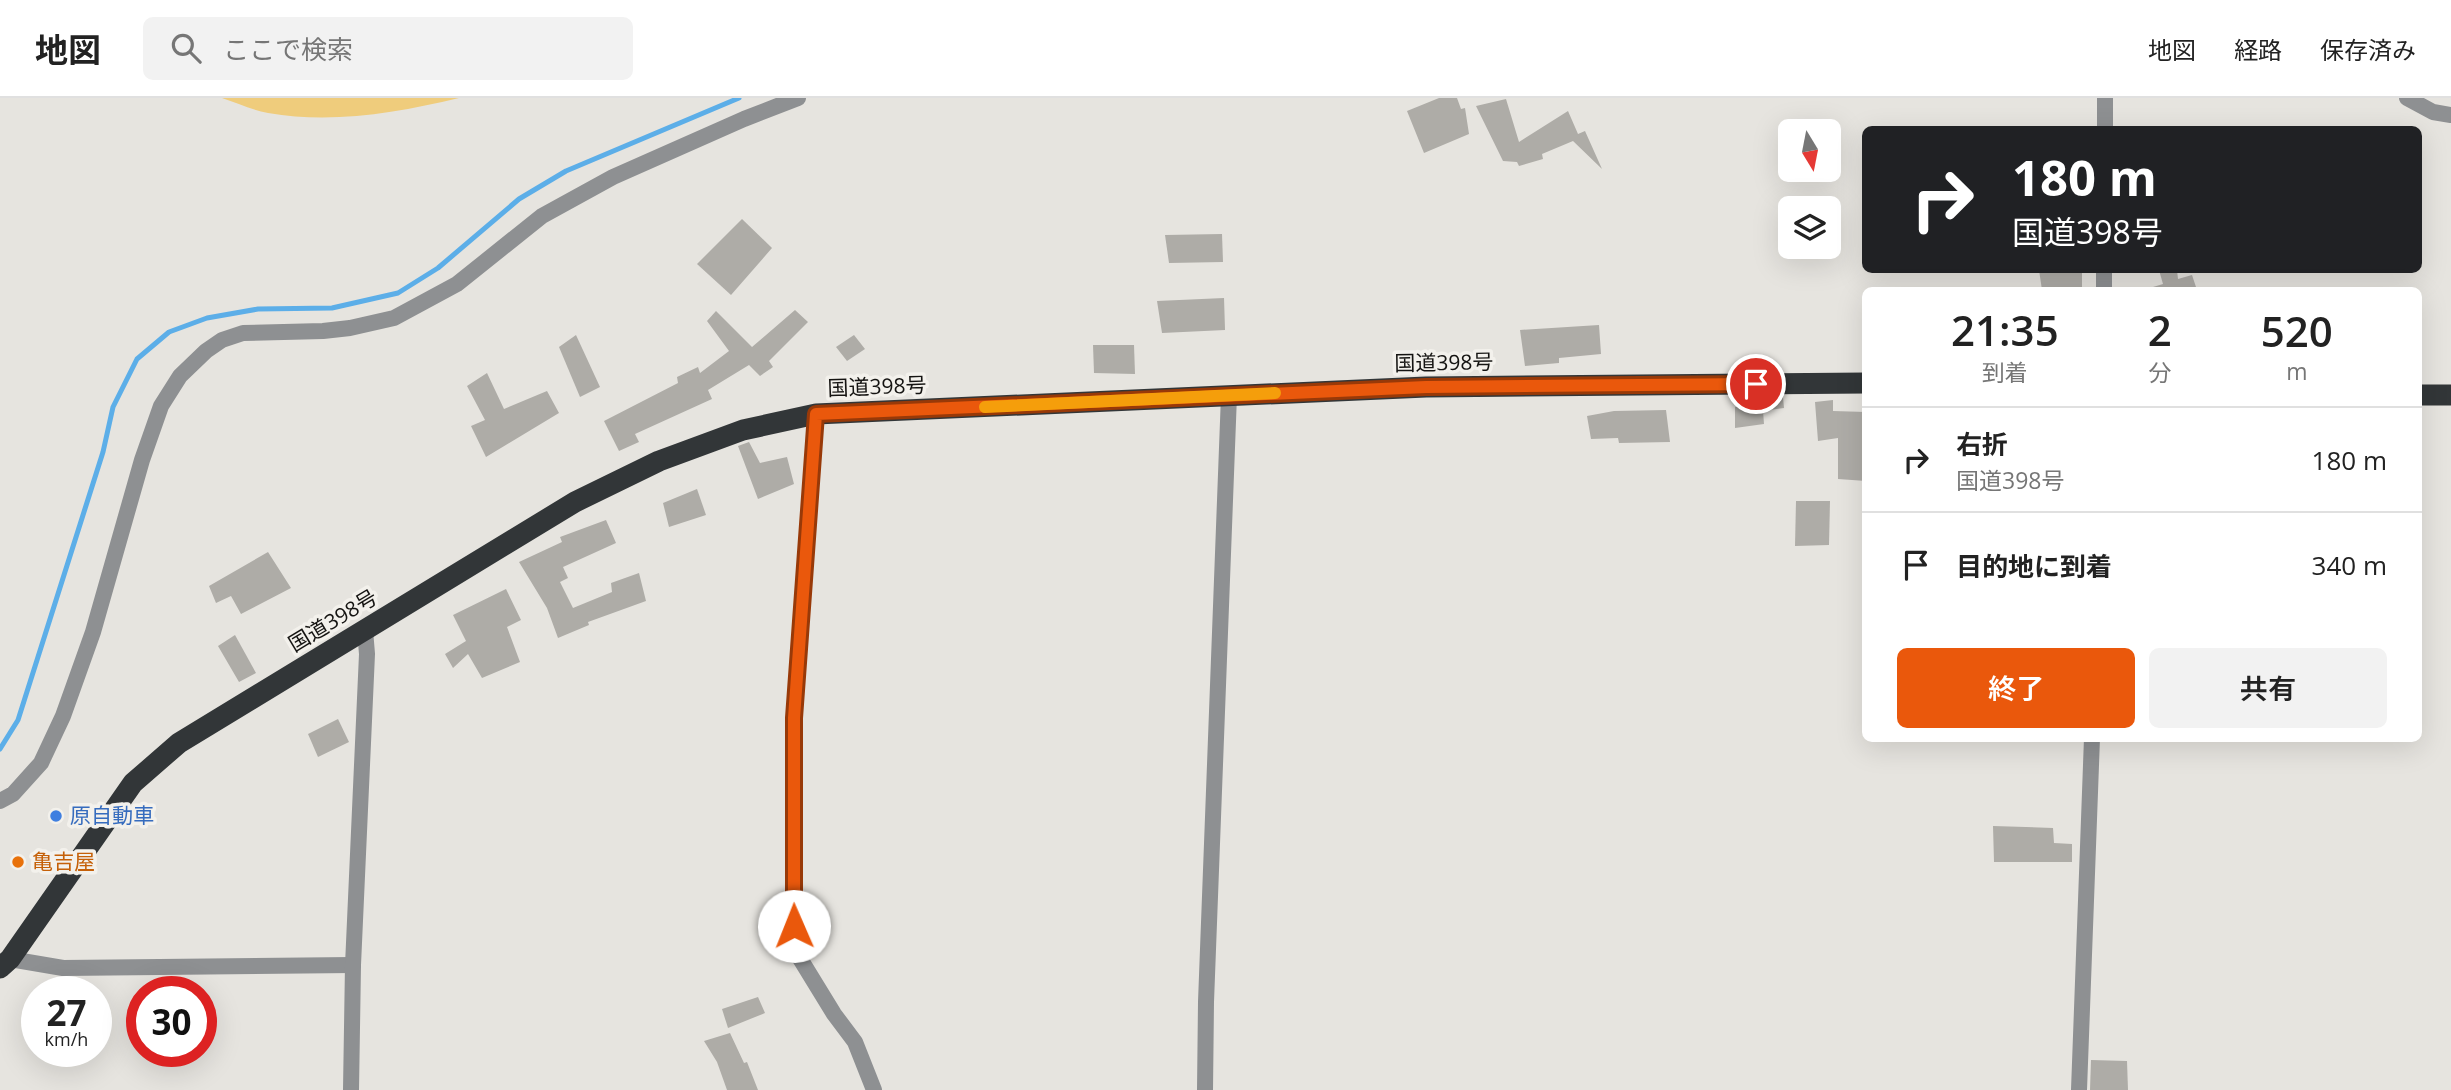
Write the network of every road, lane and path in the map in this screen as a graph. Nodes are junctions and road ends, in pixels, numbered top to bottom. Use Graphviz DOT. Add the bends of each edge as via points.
graph roads {
  1 [pos="798,98"];
  2 [pos="2105,98"];
  3 [pos="2407,98"];
  4 [pos="2451,115"];
  5 [pos="2105,126"];
  6 [pos="1862,383"];
  7 [pos="2422,394"];
  8 [pos="1229,395"];
  9 [pos="2451,395"];
  10 [pos="816,414"];
  11 [pos="365,630"];
  12 [pos="2092,742"];
  13 [pos="0,801"];
  14 [pos="5,963"];
  15 [pos="353,965"];
  16 [pos="351,1090"];
  17 [pos="874,1090"];
  18 [pos="1205,1090"];
  19 [pos="2079,1090"];
  1 -- 13 [label="street" via="601,184 542,216 457,284 394,318 323,331 243,333 206,351 180,376 161,406 93,632 41,763 13,794"];
  2 -- 5 [label="street"];
  3 -- 4 [label="street" via="2433,112"];
  6 -- 8 [label="highway, 国道398号" via="1426,387"];
  7 -- 9 [label="highway"];
  8 -- 10 [label="highway, 国道398号"];
  8 -- 18 [label="street"];
  10 -- 11 [label="highway, 国道398号" via="743,430 659,461 575,502"];
  10 -- 17 [label="street" via="794,718 796,952 855,1042"];
  11 -- 14 [label="highway, 国道398号" via="178,743 132,783"];
  11 -- 15 [label="street"];
  12 -- 19 [label="street"];
  14 -- 15 [label="street" via="64,968"];
  15 -- 16 [label="street"];
}
